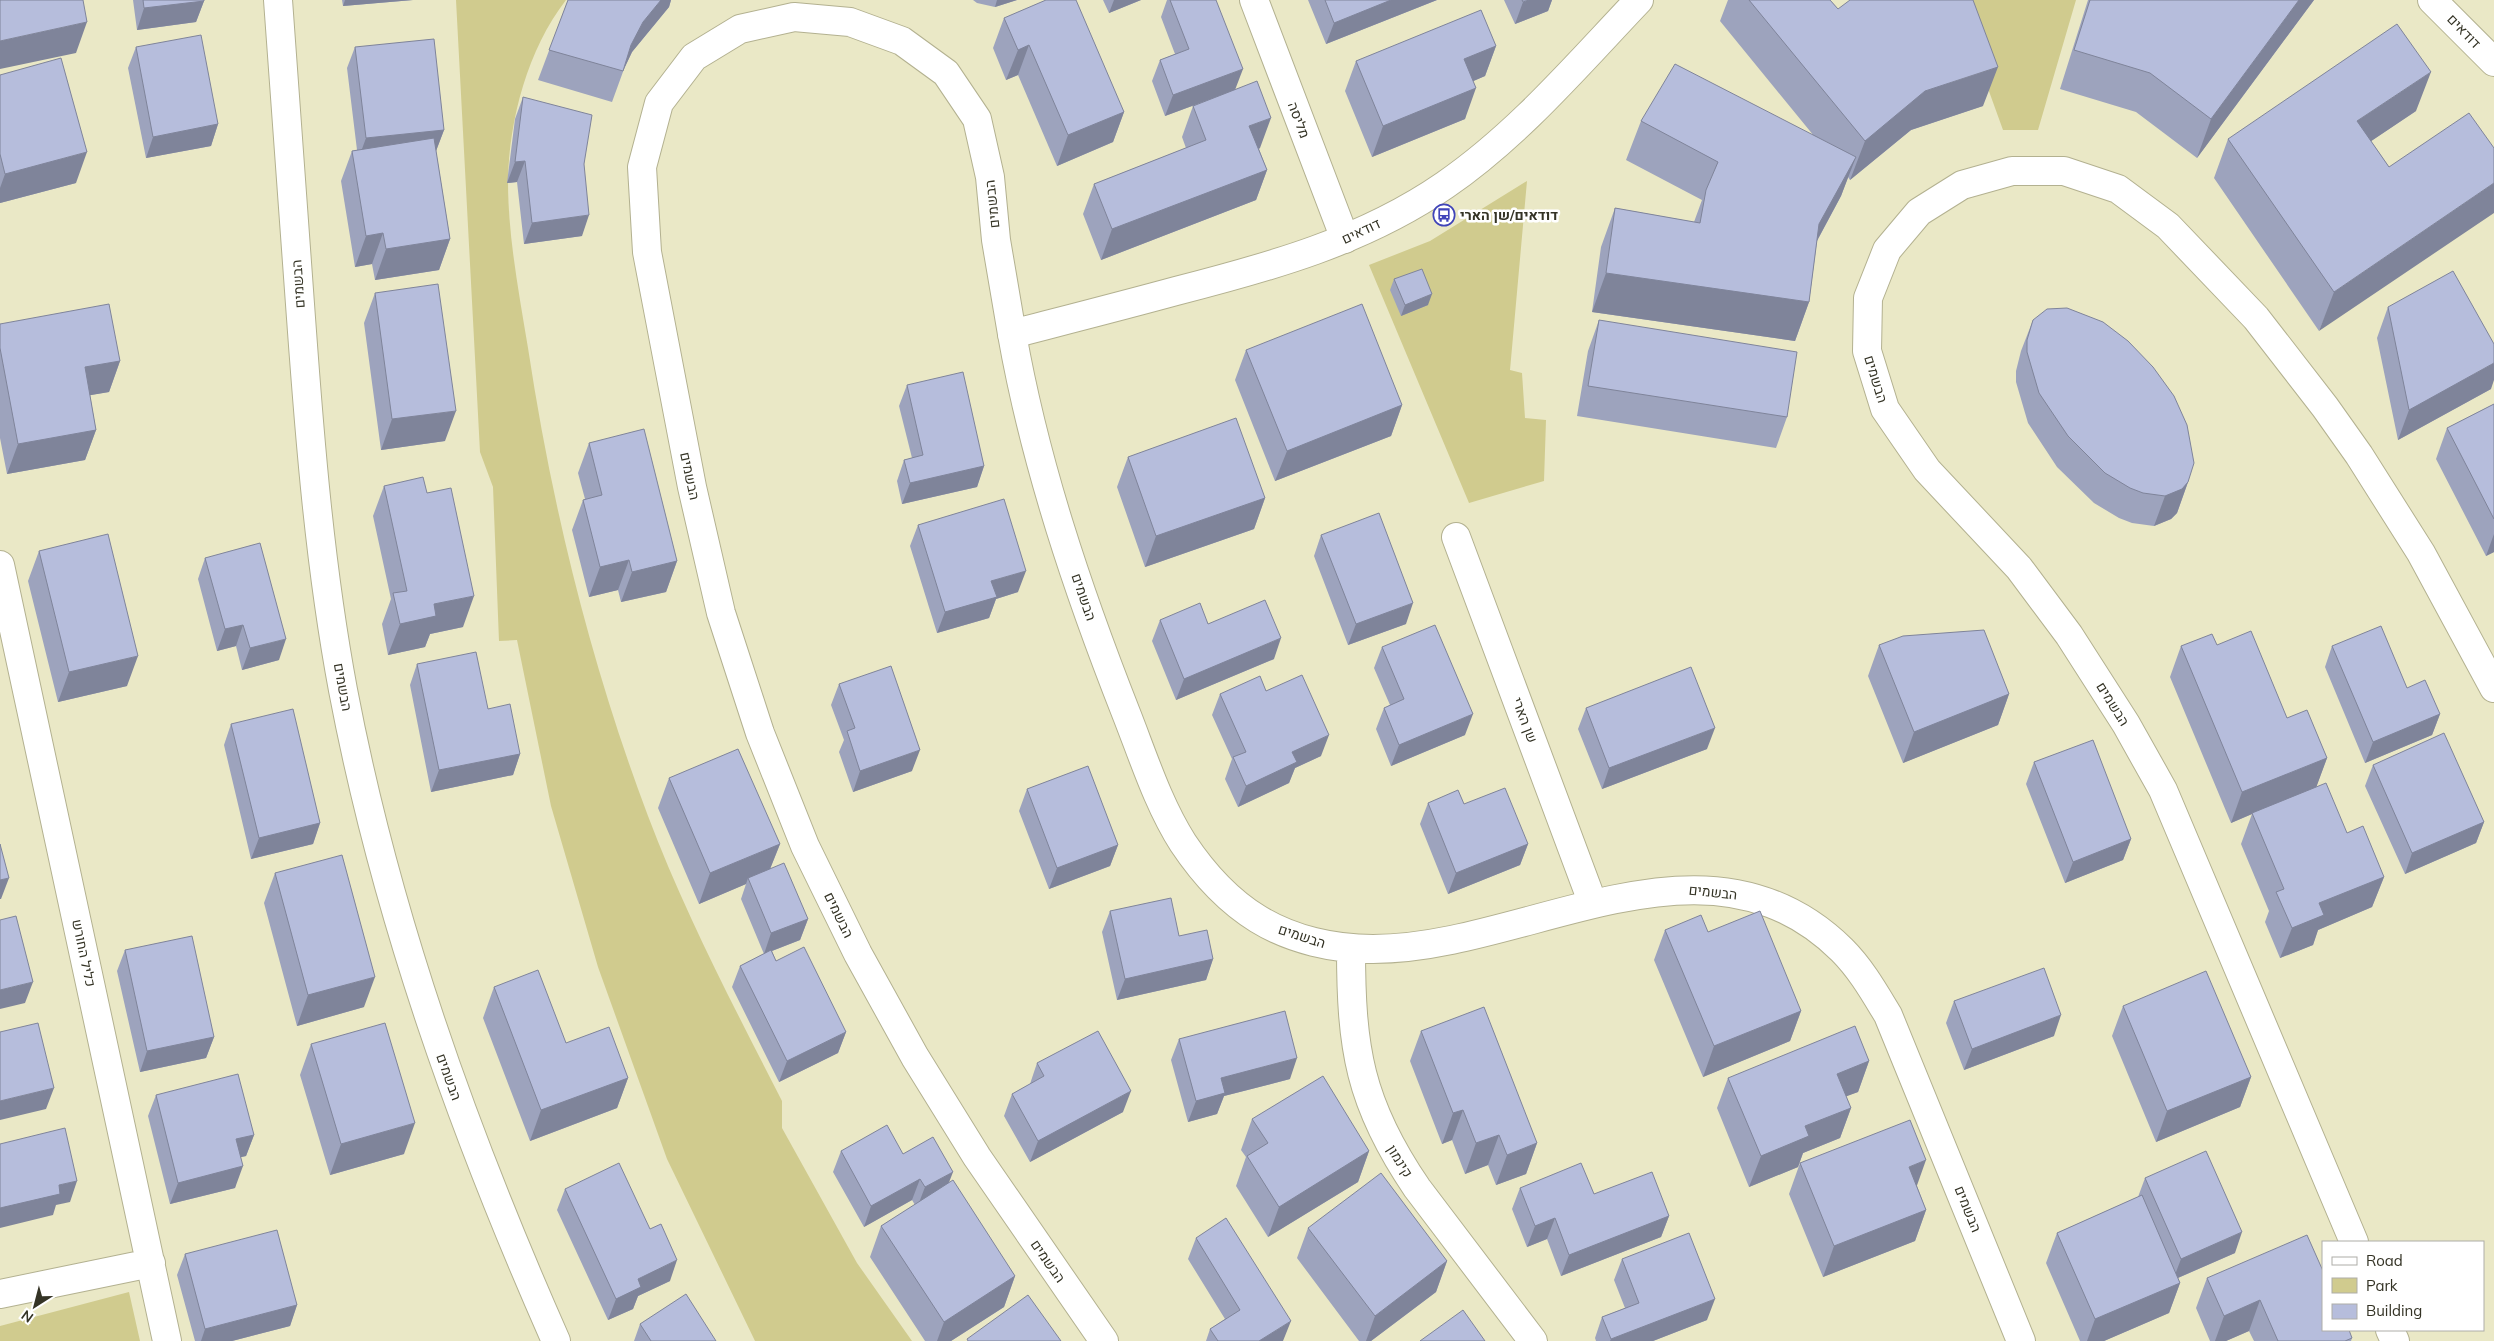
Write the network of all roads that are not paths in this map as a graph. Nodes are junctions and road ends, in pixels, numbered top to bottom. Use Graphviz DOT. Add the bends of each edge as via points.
graph roads {
  1 [pos="278,0"];
  2 [pos="1254,0"];
  3 [pos="1639,0"];
  4 [pos="2432,0"];
  5 [pos="2494,62"];
  6 [pos="1345,239"];
  7 [pos="1012,334"];
  8 [pos="1456,537"];
  9 [pos="0,565"];
  10 [pos="2494,688"];
  11 [pos="1593,904"];
  12 [pos="1351,948"];
  13 [pos="2354,1241"];
  14 [pos="151,1263"];
  15 [pos="0,1294"];
  16 [pos="167,1341"];
  17 [pos="556,1341"];
  18 [pos="1104,1341"];
  19 [pos="1532,1341"];
  20 [pos="2021,1341"];
  1 -- 17 [label="street, הבשמים" via="316,513 331,621 360,771 384,871 443,1062 480,1162"];
  2 -- 6 [label="street, מליסה"];
  3 -- 6 [label="street, דודאים" via="1496,146 1445,185 1393,216"];
  4 -- 5 [label="street, דודאים"];
  6 -- 7 [label="street, דודאים" via="1232,277"];
  7 -- 12 [label="street, הבשמים" via="1034,434 1071,561 1121,701 1181,839 1210,879 1230,899 1259,920 1290,935"];
  7 -- 18 [label="street, הבשמים" via="990,177 978,119 946,74 902,41 850,22 794,17 740,29 694,57 659,103 642,167 647,252 692,487 717,594 760,732 806,846 858,954 914,1057 977,1157"];
  8 -- 11 [label="street, שן הארי"];
  9 -- 14 [label="street, כליל החורש"];
  10 -- 13 [label="street, הבשמים" via="2450,603 2391,503 2326,407 2256,318 2168,226 2118,189 2064,171 2012,171 1962,185 1920,212 1887,250 1868,298 1867,351 1885,409 1927,470 2030,584 2084,658 2148,761"];
  11 -- 12 [label="street, הבשמים" via="1433,945 1395,949"];
  11 -- 20 [label="street, הבשמים" via="1638,893 1718,890 1754,897 1786,910 1816,927 1843,951 1867,980 1888,1015"];
  12 -- 19 [label="street, קינמון" via="1355,1040 1364,1087 1374,1112 1394,1153 1417,1188"];
  14 -- 15 [label="street"];
  14 -- 16 [label="street, כליל החורש"];
}
